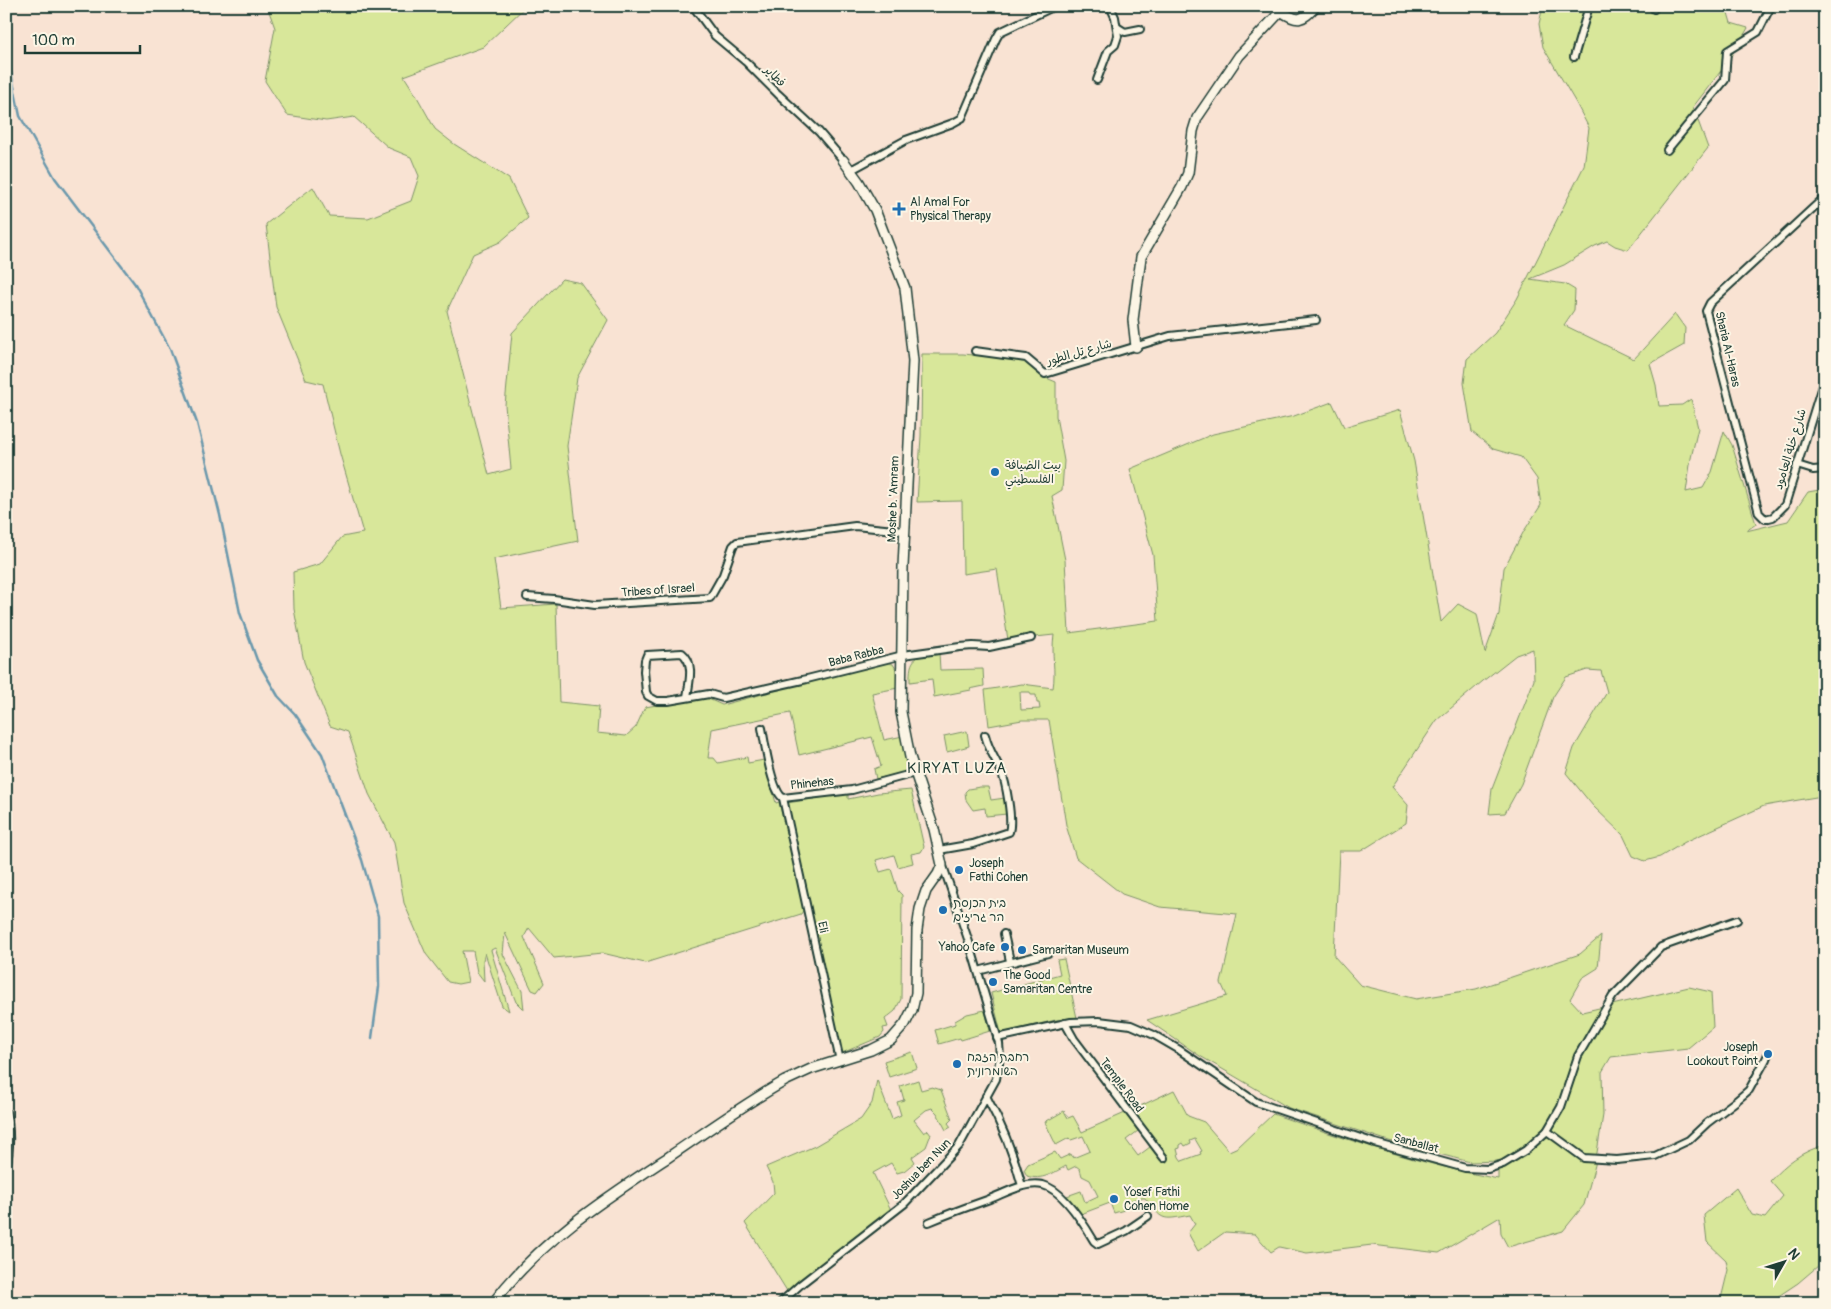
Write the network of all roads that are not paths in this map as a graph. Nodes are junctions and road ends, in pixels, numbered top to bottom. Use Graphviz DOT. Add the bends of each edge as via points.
graph roads {
  1 [pos="693,6"];
  2 [pos="1055,6"];
  3 [pos="1110,6"];
  4 [pos="1316,6"];
  5 [pos="1589,6"];
  6 [pos="1771,6"];
  7 [pos="1117,27"];
  8 [pos="1140,29"];
  9 [pos="1574,56"];
  10 [pos="1098,80"];
  11 [pos="1667,150"];
  12 [pos="843,160"];
  13 [pos="851,170"];
  14 [pos="1825,197"];
  15 [pos="1316,320"];
  16 [pos="1136,347"];
  17 [pos="975,351"];
  18 [pos="1825,376"];
  19 [pos="1797,465"];
  20 [pos="1825,469"];
  21 [pos="1765,519"];
  22 [pos="904,530"];
  23 [pos="527,597"];
  24 [pos="1031,638"];
  25 [pos="903,655"];
  26 [pos="687,697"];
  27 [pos="762,728"];
  28 [pos="985,735"];
  29 [pos="915,773"];
  30 [pos="783,798"];
  31 [pos="939,850"];
  32 [pos="942,862"];
  33 [pos="1737,920"];
  34 [pos="1004,934"];
  35 [pos="1048,952"];
  36 [pos="1010,962"];
  37 [pos="978,971"];
  38 [pos="1065,1023"];
  39 [pos="997,1038"];
  40 [pos="1768,1054"];
  41 [pos="840,1061"];
  42 [pos="986,1096"];
  43 [pos="6,1112"];
  44 [pos="1547,1131"];
  45 [pos="1164,1158"];
  46 [pos="6,1169"];
  47 [pos="1022,1186"];
  48 [pos="1148,1216"];
  49 [pos="929,1222"];
  50 [pos="493,1303"];
  51 [pos="780,1303"];
  1 -- 12 [label="street, فطاير" via="716,36 819,132"];
  2 -- 13 [label="street" via="1000,32 962,118 906,140"];
  3 -- 7 [label="street"];
  4 -- 16 [label="street" via="1306,17 1298,19 1280,11 1239,56 1197,118 1185,180 1141,258 1133,320"];
  5 -- 9 [label="street"];
  6 -- 11 [label="street" via="1758,32 1727,50 1724,80"];
  7 -- 8 [label="street" via="1125,32"];
  7 -- 10 [label="street" via="1118,36 1108,51"];
  12 -- 13 [label="street, Moshe b. 'Amram"];
  13 -- 22 [label="street, Moshe b. 'Amram" via="875,210 905,288 913,365"];
  14 -- 21 [label="street, Sharia Al-Haras" via="1710,303 1706,311 1758,513"];
  15 -- 16 [label="street" via="1170,336"];
  16 -- 17 [label="street, شارع تل الطور" via="1045,374 1026,358"];
  18 -- 19 [label="street, شارع خلة العامود"];
  19 -- 20 [label="street" via="1812,470"];
  19 -- 21 [label="street, شارع خلة العامود" via="1785,505 1773,517"];
  22 -- 23 [label="street, Tribes of Israel" via="855,526 737,542 710,598 595,605"];
  22 -- 25 [label="street, Moshe b. 'Amram"];
  24 -- 25 [label="street, Baba Rabba" via="989,647 960,647"];
  25 -- 26 [label="street, Baba Rabba" via="723,698 709,694"];
  25 -- 29 [label="street, Moshe b. 'Amram" via="902,717"];
  26 -- 26 [label="street, Baba Rabba" via="690,669 685,655 647,656 644,671 648,696 657,701"];
  27 -- 30 [label="street, Phinehas" via="774,782"];
  28 -- 31 [label="street" via="989,751 1002,772 1011,817 1009,832 973,844"];
  29 -- 30 [label="street, Phinehas" via="852,790"];
  29 -- 31 [label="street, Moshe b. 'Amram"];
  30 -- 41 [label="street, Eli"];
  31 -- 32 [label="street, Moshe b. 'Amram"];
  32 -- 37 [label="street, Joshua ben Nun"];
  32 -- 41 [label="street" via="926,891 919,913 916,989 908,1020 884,1044"];
  33 -- 44 [label="street, Sanballat" via="1661,947 1613,996 1578,1056 1561,1107"];
  34 -- 36 [label="street"];
  35 -- 36 [label="street"];
  36 -- 37 [label="street"];
  37 -- 39 [label="street, Joshua ben Nun"];
  38 -- 39 [label="street, Sanballat"];
  38 -- 44 [label="street, Sanballat" via="1099,1021 1131,1025 1178,1049 1256,1102 1375,1144 1465,1168 1481,1169 1502,1164 1534,1144"];
  38 -- 45 [label="street, Temple Road"];
  39 -- 42 [label="street, Joshua ben Nun" via="1000,1065"];
  40 -- 44 [label="street" via="1749,1090 1690,1140 1655,1156 1617,1160 1584,1158"];
  41 -- 50 [label="street" via="784,1081 624,1186 544,1247"];
  42 -- 47 [label="street" via="996,1113"];
  42 -- 51 [label="street, Joshua ben Nun" via="959,1146 904,1204"];
  43 -- 46 [label="street" via="10,1128"];
  47 -- 48 [label="street" via="1044,1185 1058,1194 1098,1244"];
  47 -- 49 [label="street"];
}
